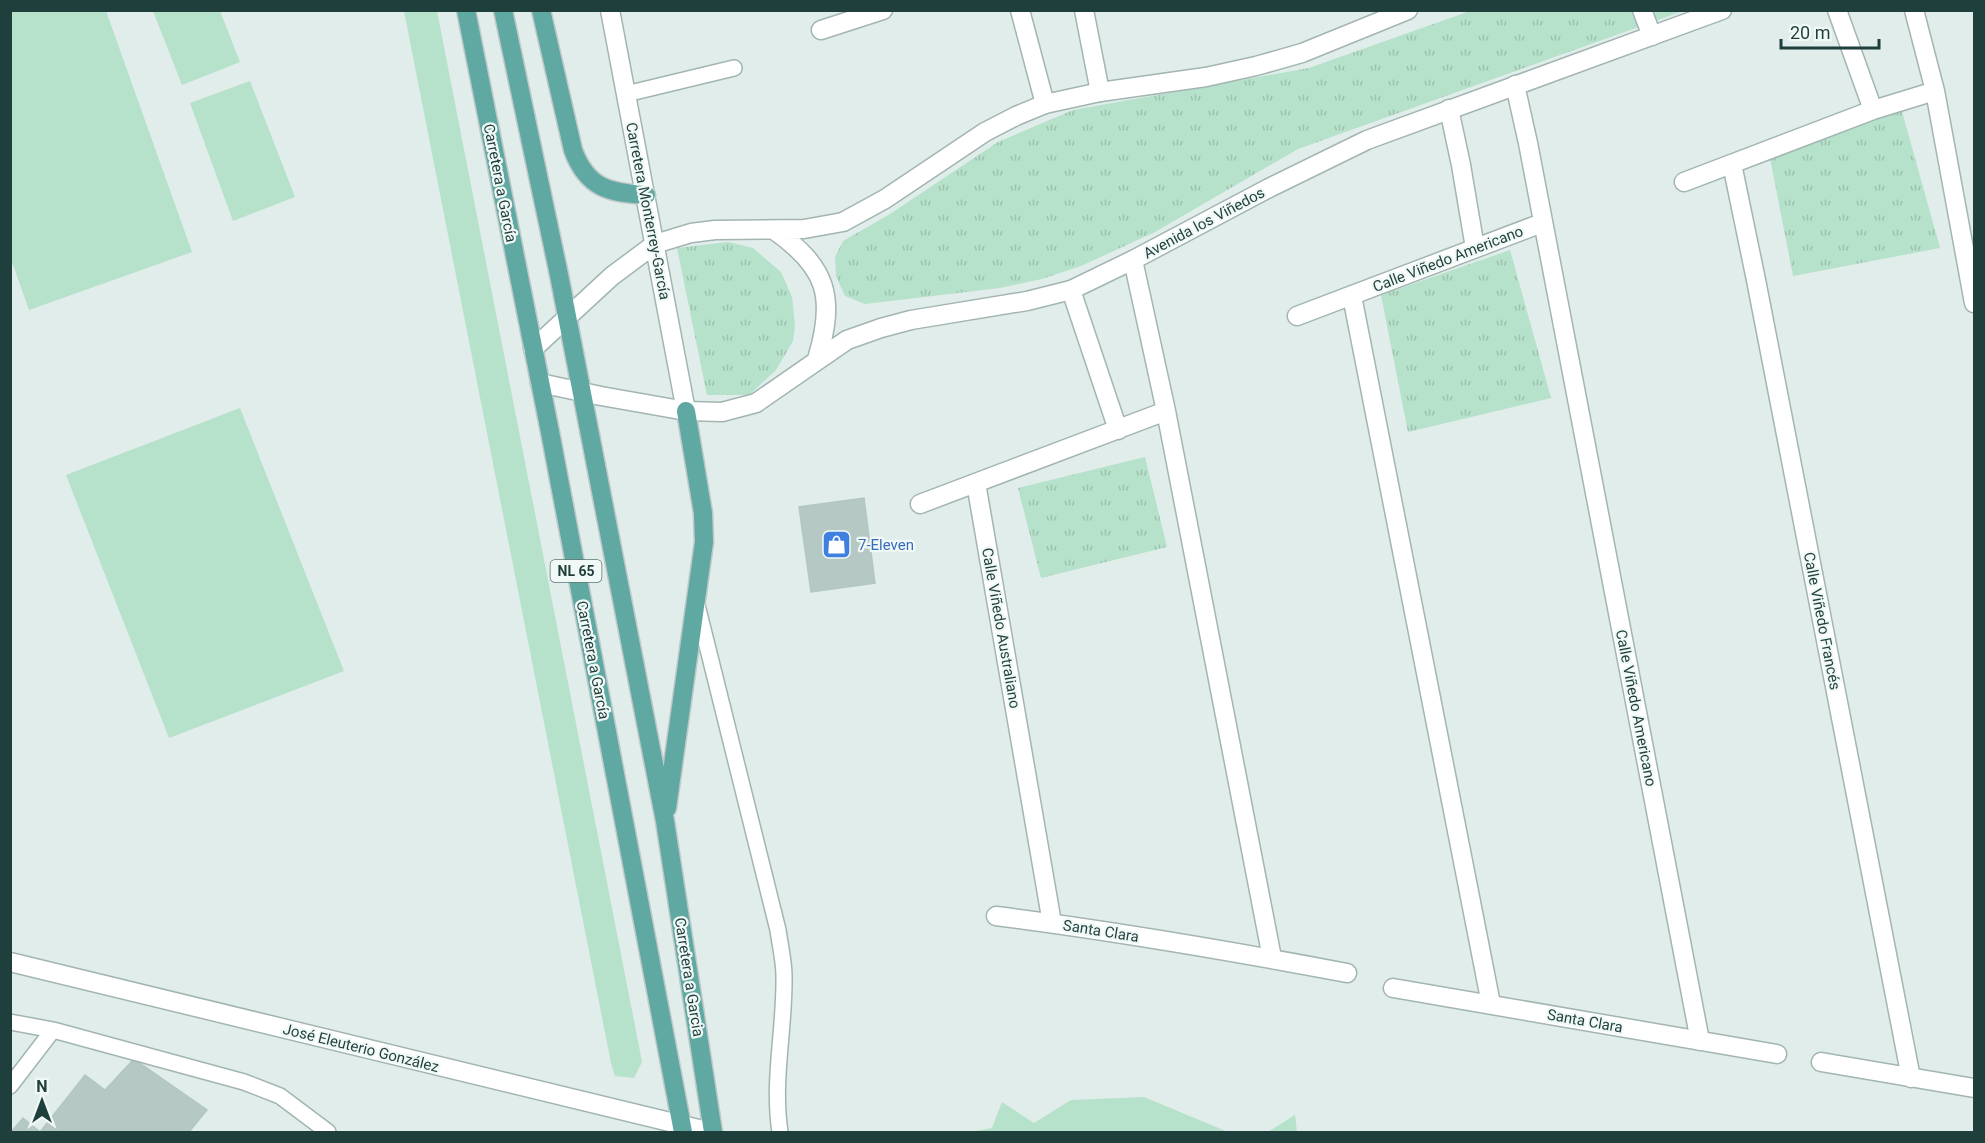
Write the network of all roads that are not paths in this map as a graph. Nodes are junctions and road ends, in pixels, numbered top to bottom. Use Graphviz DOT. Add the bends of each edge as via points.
graph roads {
  1 [pos="466,10"];
  2 [pos="503,10"];
  3 [pos="541,10"];
  4 [pos="610,10"];
  5 [pos="883,10"];
  6 [pos="1020,10"];
  7 [pos="1084,10"];
  8 [pos="1408,10"];
  9 [pos="1641,10"];
  10 [pos="1722,10"];
  11 [pos="1837,10"];
  12 [pos="1914,10"];
  13 [pos="821,30"];
  14 [pos="1652,36"];
  15 [pos="734,68"];
  16 [pos="1515,85"];
  17 [pos="1935,90"];
  18 [pos="1100,92"];
  19 [pos="626,94"];
  20 [pos="1045,104"];
  21 [pos="1449,109"];
  22 [pos="1873,110"];
  23 [pos="1732,164"];
  24 [pos="1684,182"];
  25 [pos="646,195"];
  26 [pos="1542,223"];
  27 [pos="774,230"];
  28 [pos="655,244"];
  29 [pos="1474,248"];
  30 [pos="1133,260"];
  31 [pos="1071,290"];
  32 [pos="1352,296"];
  33 [pos="1974,303"];
  34 [pos="1297,316"];
  35 [pos="568,318"];
  36 [pos="533,349"];
  37 [pos="817,359"];
  38 [pos="540,383"];
  39 [pos="582,392"];
  40 [pos="686,411"];
  41 [pos="1166,411"];
  42 [pos="1118,430"];
  43 [pos="976,483"];
  44 [pos="920,504"];
  45 [pos="697,602"];
  46 [pos="665,821"];
  47 [pos="996,916"];
  48 [pos="1052,923"];
  49 [pos="1272,958"];
  50 [pos="10,962"];
  51 [pos="1347,973"];
  52 [pos="1393,988"];
  53 [pos="1491,1004"];
  54 [pos="10,1022"];
  55 [pos="53,1030"];
  56 [pos="1700,1041"];
  57 [pos="1777,1054"];
  58 [pos="1821,1062"];
  59 [pos="1911,1078"];
  60 [pos="10,1086"];
  61 [pos="1974,1088"];
  62 [pos="682,1130"];
  63 [pos="328,1132"];
  64 [pos="712,1132"];
  65 [pos="780,1132"];
  1 -- 36 [label="main road, Carretera a García / NL 65"];
  2 -- 35 [label="main road, NL 65"];
  3 -- 25 [label="main road" via="579,167 608,189"];
  4 -- 19 [label="street, Carretera Monterrey-García"];
  5 -- 13 [label="street"];
  6 -- 20 [label="street"];
  7 -- 18 [label="street"];
  8 -- 18 [label="street" via="1302,53 1256,66"];
  9 -- 14 [label="street"];
  10 -- 14 [label="street, Avenida los Viñedos"];
  11 -- 22 [label="street"];
  12 -- 17 [label="street"];
  14 -- 16 [label="street, Avenida los Viñedos"];
  15 -- 19 [label="lane"];
  16 -- 21 [label="street, Avenida los Viñedos"];
  16 -- 26 [label="street"];
  17 -- 22 [label="street"];
  17 -- 33 [label="street"];
  18 -- 20 [label="street"];
  19 -- 25 [label="street, Carretera Monterrey-García"];
  20 -- 27 [label="street" via="985,132 885,199 843,222"];
  21 -- 29 [label="street"];
  21 -- 30 [label="street, Avenida los Viñedos" via="1367,140"];
  22 -- 23 [label="street"];
  23 -- 24 [label="street"];
  23 -- 59 [label="street, Calle Viñedo Francés"];
  25 -- 28 [label="street, Carretera Monterrey-García"];
  26 -- 29 [label="street, Calle Viñedo Americano"];
  26 -- 56 [label="street, Calle Viñedo Americano"];
  27 -- 28 [label="street" via="715,230"];
  27 -- 37 [label="street" via="802,252 822,283 827,320"];
  28 -- 35 [label="street" via="612,276"];
  28 -- 40 [label="street, Carretera Monterrey-García"];
  29 -- 32 [label="street, Calle Viñedo Americano"];
  30 -- 31 [label="street, Avenida los Viñedos"];
  30 -- 41 [label="street"];
  31 -- 37 [label="street, Avenida los Viñedos" via="881,328 847,340"];
  31 -- 42 [label="street"];
  32 -- 34 [label="street, Calle Viñedo Americano"];
  32 -- 53 [label="street"];
  35 -- 36 [label="street"];
  35 -- 39 [label="main road, NL 65"];
  36 -- 38 [label="main road, Carretera a García / NL 65"];
  37 -- 40 [label="street, Avenida los Viñedos" via="756,403 722,412"];
  38 -- 39 [label="street, Avenida los Viñedos"];
  38 -- 62 [label="main road, Carretera a García / NL 65"];
  39 -- 40 [label="street, Avenida los Viñedos"];
  39 -- 46 [label="main road, NL 65"];
  40 -- 45 [label="main road" via="704,513"];
  41 -- 42 [label="street"];
  41 -- 49 [label="street"];
  42 -- 43 [label="street"];
  43 -- 44 [label="street"];
  43 -- 48 [label="street, Calle Viñedo Australiano"];
  45 -- 46 [label="main road"];
  45 -- 65 [label="lane" via="778,930 784,974 777,1070"];
  46 -- 64 [label="main road, Carretera a Garcia / NL 65"];
  47 -- 48 [label="street, Santa Clara"];
  48 -- 49 [label="street, Santa Clara"];
  49 -- 51 [label="street, Santa Clara"];
  50 -- 62 [label="street, José Eleuterio González"];
  52 -- 53 [label="street, Santa Clara"];
  53 -- 56 [label="street, Santa Clara"];
  54 -- 55 [label="lane"];
  55 -- 60 [label="lane"];
  55 -- 63 [label="lane" via="244,1082 280,1096"];
  56 -- 57 [label="street, Santa Clara"];
  58 -- 59 [label="street"];
  59 -- 61 [label="street"];
  62 -- 64 [label="street, José Eleuterio González"];
}
